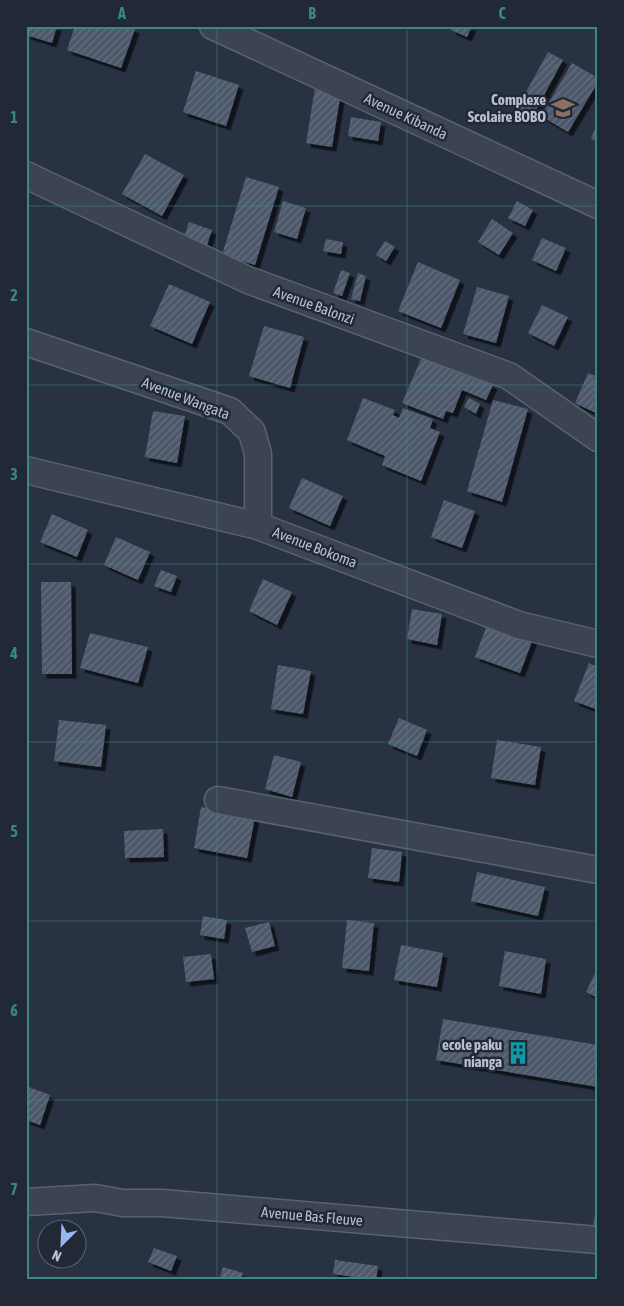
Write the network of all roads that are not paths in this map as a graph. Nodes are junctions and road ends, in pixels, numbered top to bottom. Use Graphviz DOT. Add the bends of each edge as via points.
graph roads {
  1 [pos="213,26"];
  2 [pos="26,175"];
  3 [pos="598,205"];
  4 [pos="26,342"];
  5 [pos="598,438"];
  6 [pos="26,470"];
  7 [pos="258,526"];
  8 [pos="598,644"];
  9 [pos="218,800"];
  10 [pos="598,870"];
  11 [pos="26,1202"];
  12 [pos="598,1240"];
  1 -- 3 [label="street, Avenue Kibanda"];
  2 -- 5 [label="street, Avenue Balonzi" via="248,280 509,376"];
  4 -- 7 [label="street, Avenue Wangata" via="230,412 252,432 258,454"];
  6 -- 7 [label="street, Avenue Bokoma"];
  7 -- 8 [label="street, Avenue Bokoma" via="518,625"];
  9 -- 10 [label="street"];
  11 -- 12 [label="street, Avenue Bas Fleuve" via="95,1198"];
}
